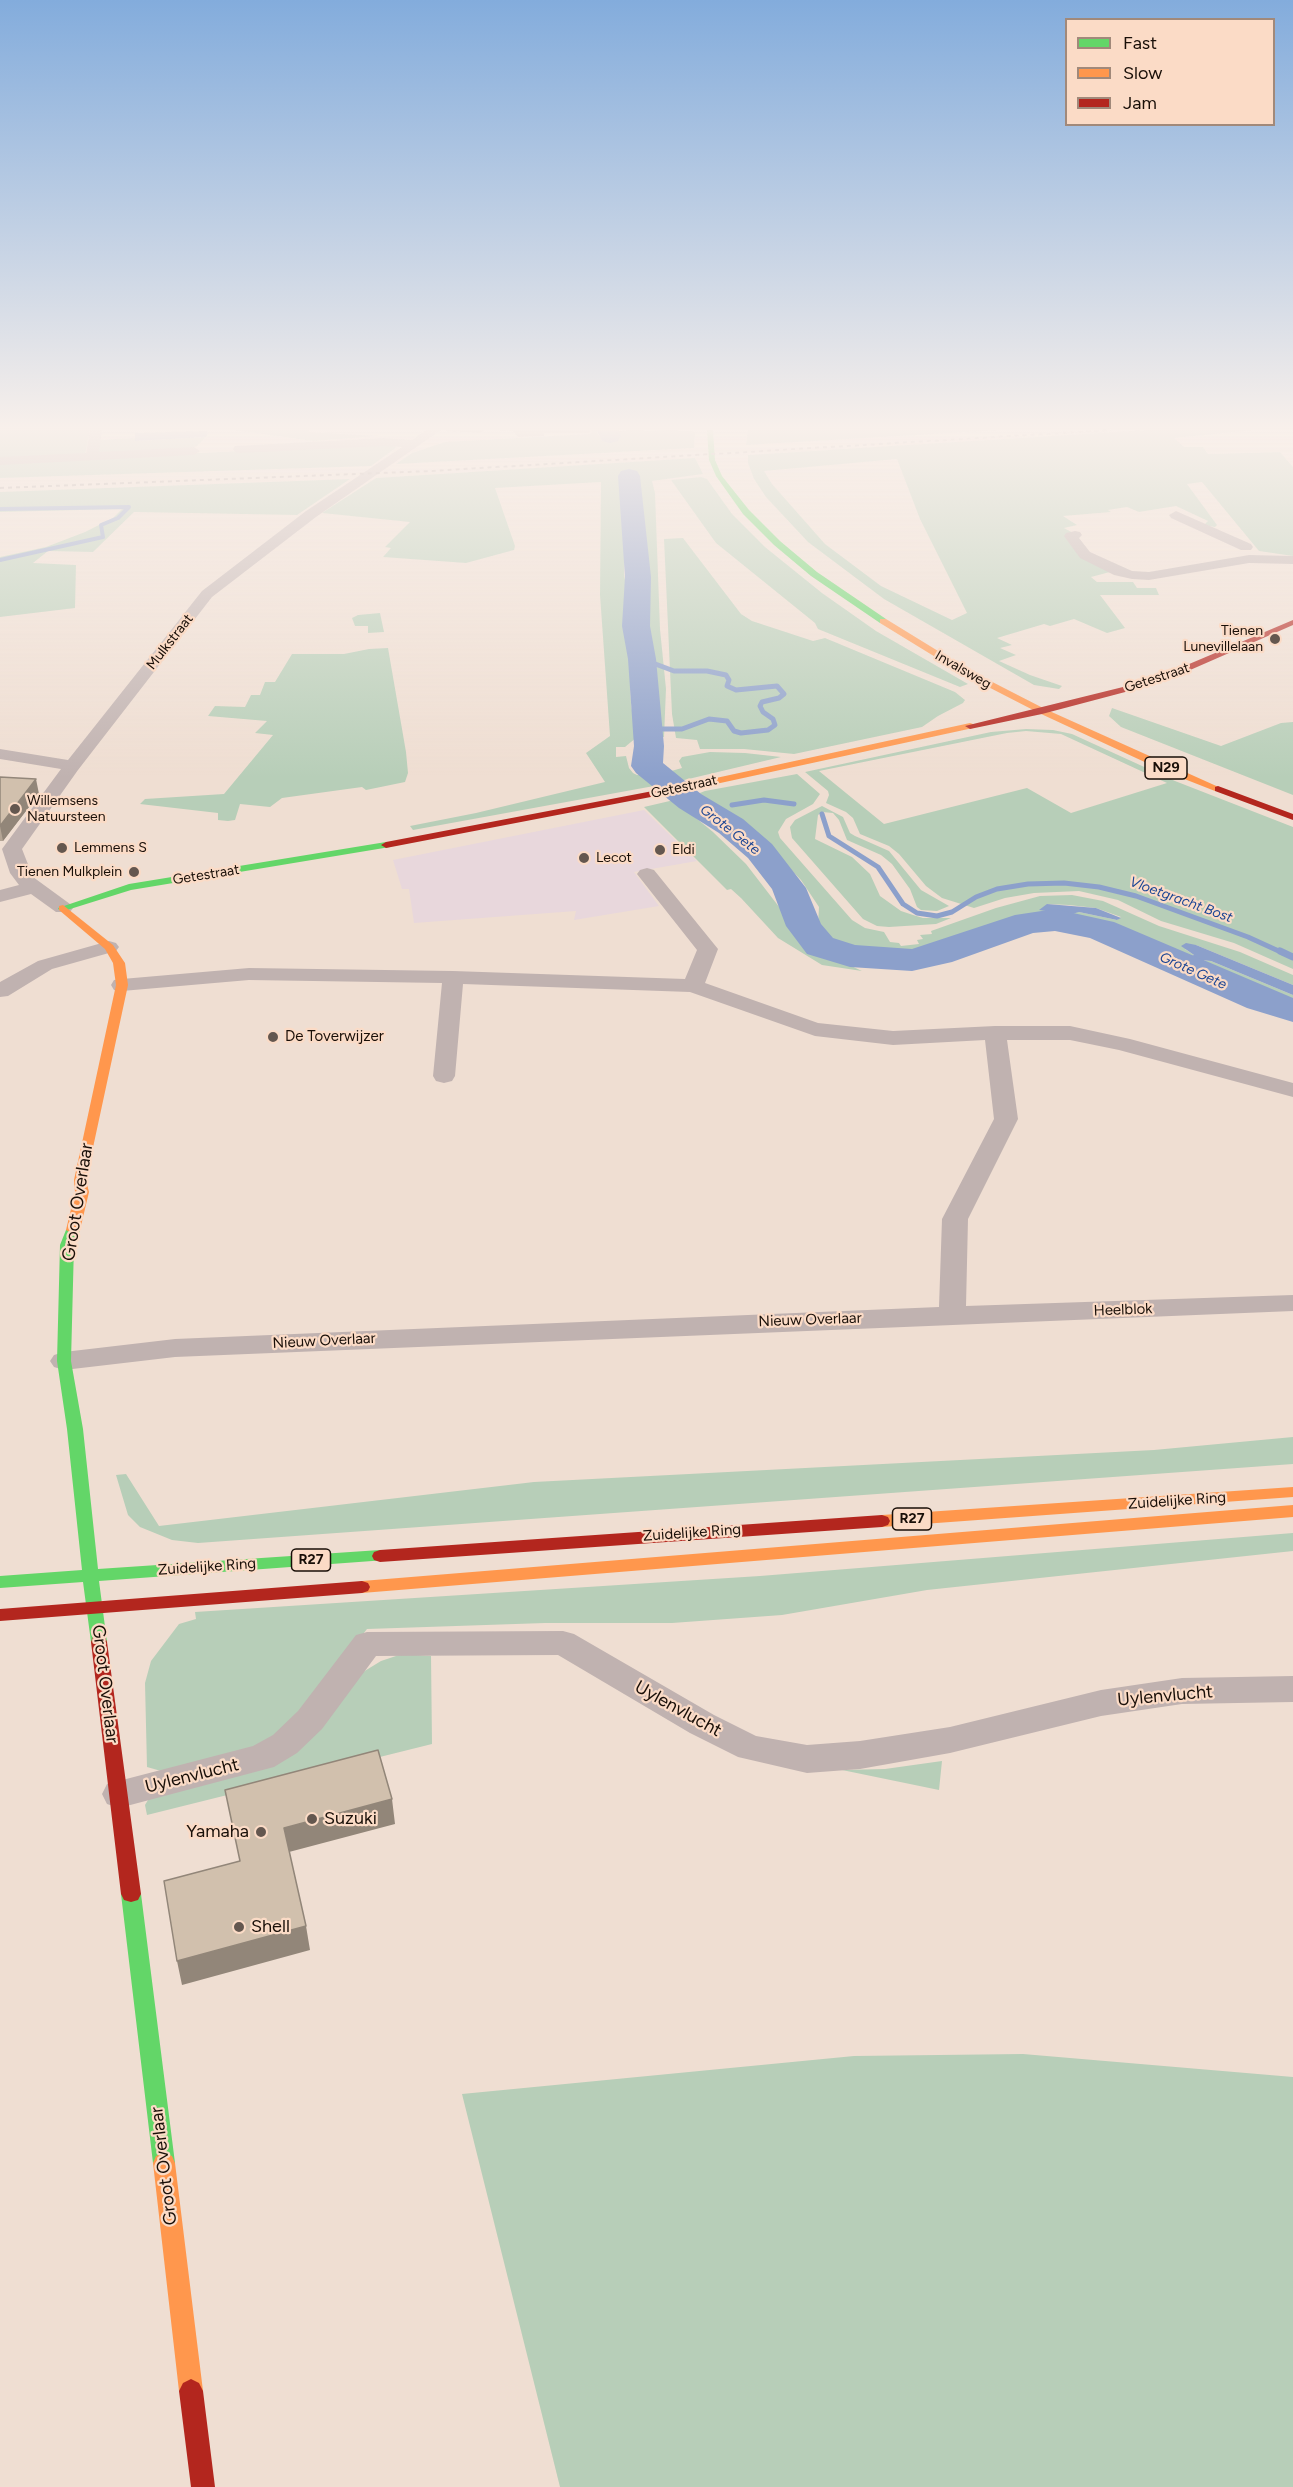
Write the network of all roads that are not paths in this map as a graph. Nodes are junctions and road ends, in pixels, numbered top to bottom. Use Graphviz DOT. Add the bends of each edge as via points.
graph roads {
  1 [pos="269,546"];
  2 [pos="781,546"];
  3 [pos="796,546"];
  4 [pos="1078,546"];
  5 [pos="1246,547"];
  6 [pos="1259,559"];
  7 [pos="1293,560"];
  8 [pos="1293,622"];
  9 [pos="1058,706"];
  10 [pos="1042,711"];
  11 [pos="0,754"];
  12 [pos="72,766"];
  13 [pos="1293,807"];
  14 [pos="1293,817"];
  15 [pos="6,848"];
  16 [pos="647,874"];
  17 [pos="33,888"];
  18 [pos="0,896"];
  19 [pos="63,908"];
  20 [pos="108,947"];
  21 [pos="453,977"];
  22 [pos="122,985"];
  23 [pos="693,986"];
  24 [pos="0,990"];
  25 [pos="995,1033"];
  26 [pos="444,1076"];
  27 [pos="1293,1090"];
  28 [pos="1293,1303"];
  29 [pos="952,1315"];
  30 [pos="64,1361"];
  31 [pos="1293,1492"];
  32 [pos="1293,1511"];
  33 [pos="90,1575"];
  34 [pos="0,1582"];
  35 [pos="94,1608"];
  36 [pos="0,1615"];
  37 [pos="1293,1689"];
  38 [pos="119,1794"];
  39 [pos="203,2487"];
  1 -- 12 [label="street, Mulkstraat" via="207,594"];
  2 -- 10 [label="main road, Invalsweg / N29" via="814,574 901,633"];
  3 -- 9 [label="main road, Invalsweg / N29" via="880,609 943,647"];
  4 -- 6 [label="street" via="1085,555 1132,575 1149,576"];
  5 -- 6 [label="street"];
  6 -- 7 [label="street"];
  8 -- 9 [label="main road, Getestraat" via="1178,672"];
  9 -- 10 [label="main road, Getestraat"];
  9 -- 13 [label="main road, Invalsweg / N29"];
  10 -- 14 [label="main road, Invalsweg / N29" via="1167,769"];
  10 -- 19 [label="main road, Getestraat" via="437,837 129,887"];
  11 -- 12 [label="street"];
  12 -- 15 [label="street, Mulkstraat"];
  15 -- 17 [label="street, Mulkstraat"];
  16 -- 23 [label="street" via="708,949"];
  17 -- 18 [label="street"];
  17 -- 19 [label="street, Mulkstraat"];
  19 -- 20 [label="main road, Groot Overlaar"];
  20 -- 22 [label="main road, Groot Overlaar" via="119,963"];
  20 -- 24 [label="street" via="45,965"];
  21 -- 22 [label="street" via="249,974"];
  21 -- 23 [label="street"];
  21 -- 26 [label="street"];
  22 -- 30 [label="main road, Groot Overlaar" via="80,1180 82,1192 67,1245"];
  23 -- 25 [label="street" via="815,1029 893,1038"];
  25 -- 27 [label="street" via="1071,1034"];
  25 -- 29 [label="street" via="1006,1119 955,1220"];
  28 -- 29 [label="street, Heelblok"];
  29 -- 30 [label="street, Nieuw Overlaar" via="175,1348"];
  30 -- 33 [label="main road, Groot Overlaar"];
  31 -- 33 [label="main road, Zuidelijke Ring / R27"];
  32 -- 35 [label="main road, Zuidelijke Ring / R27"];
  33 -- 34 [label="main road, R27"];
  33 -- 35 [label="main road, Groot Overlaar"];
  35 -- 36 [label="main road, R27"];
  35 -- 38 [label="main road, Groot Overlaar"];
  37 -- 38 [label="street, Uylenvlucht" via="1170,1693 1101,1702 950,1740 860,1755 807,1759 750,1748 563,1643 367,1644 310,1720 285,1744 262,1757"];
  38 -- 39 [label="main road, Groot Overlaar"];
}
